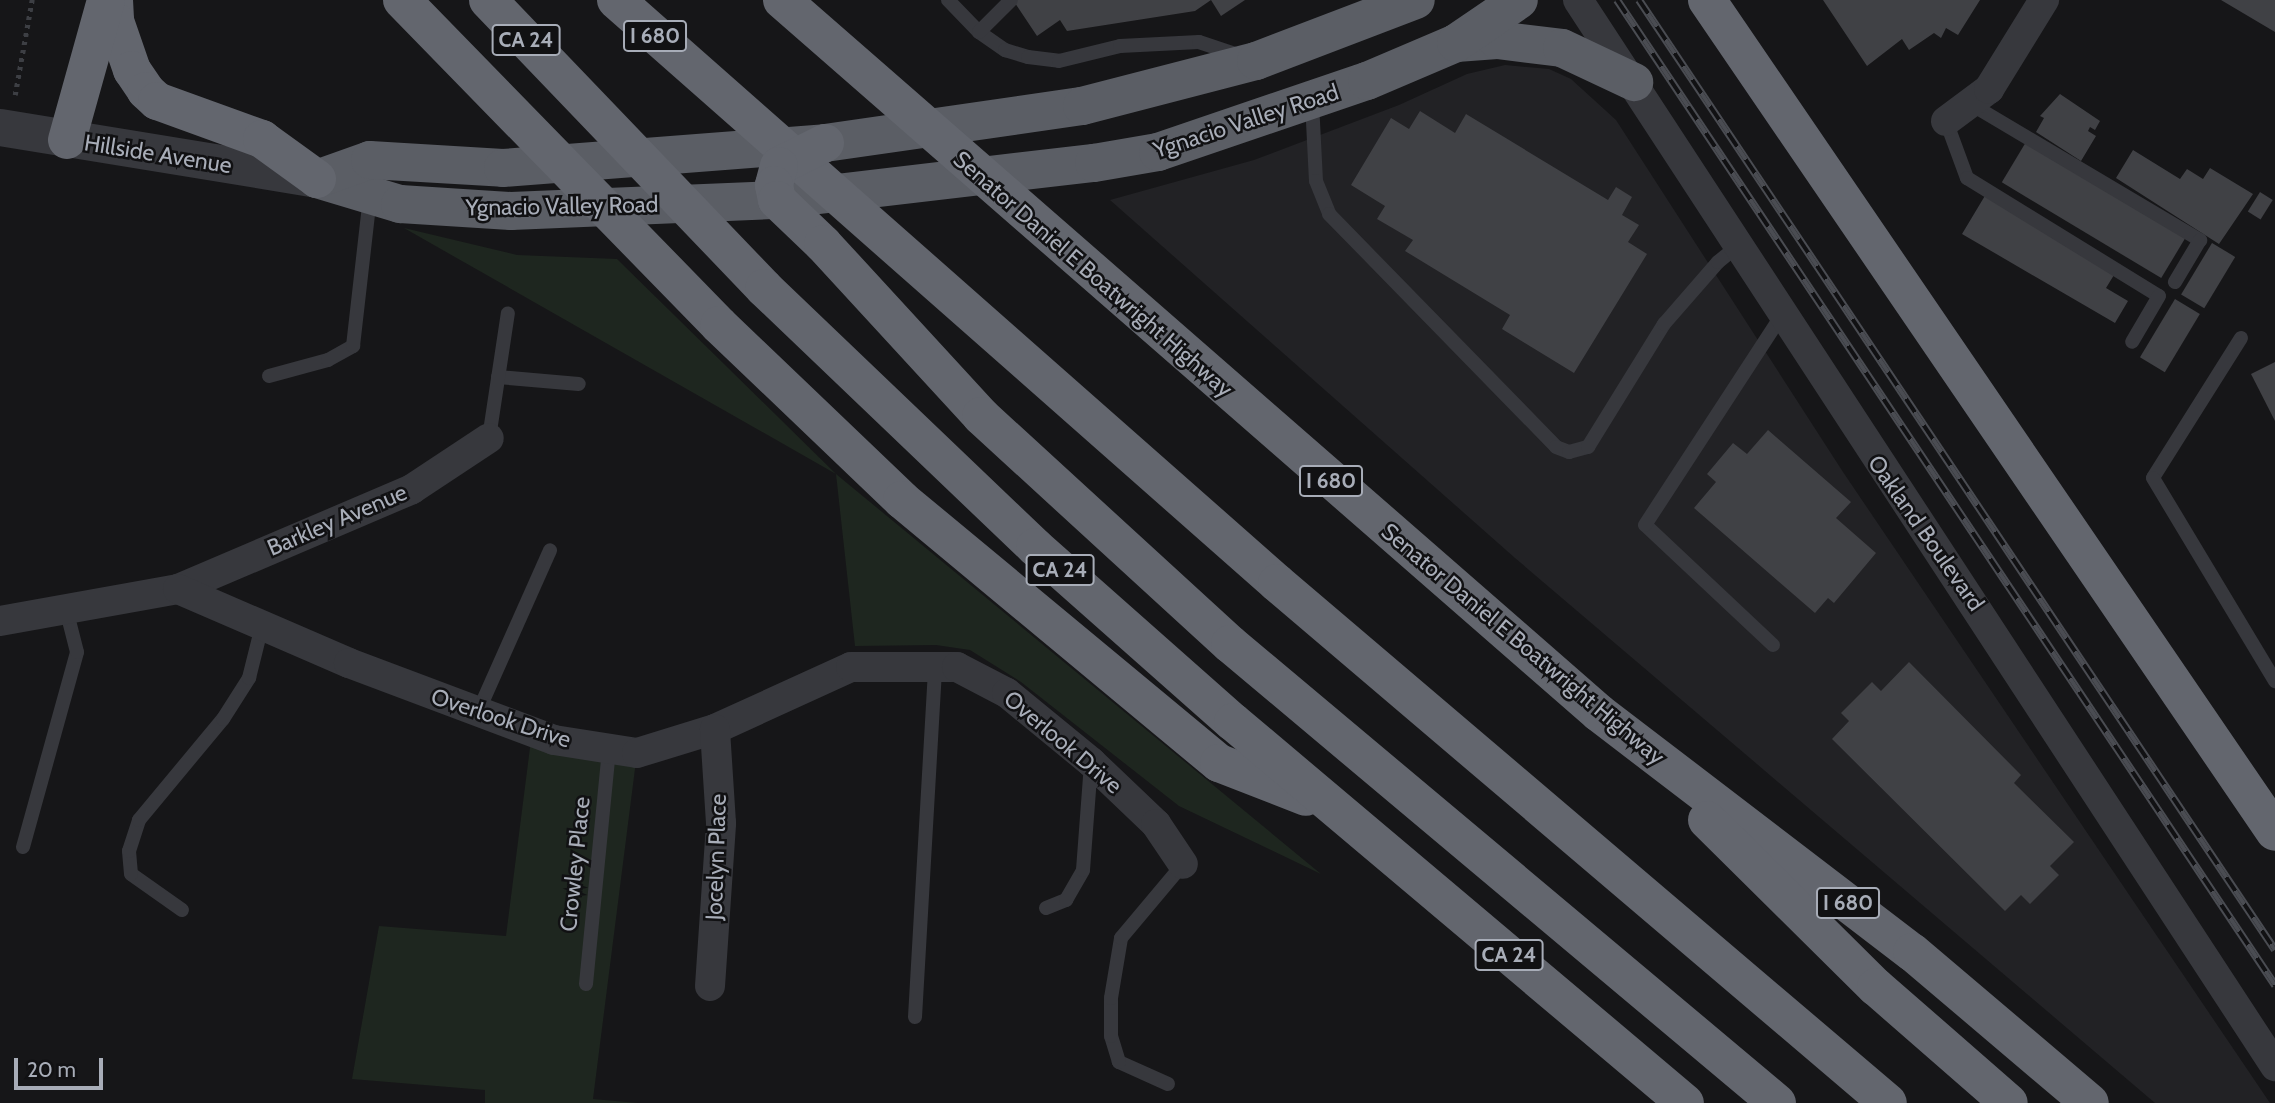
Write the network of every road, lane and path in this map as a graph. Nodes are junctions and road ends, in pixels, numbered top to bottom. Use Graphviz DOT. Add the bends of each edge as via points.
graph roads {
  1 [pos="32,0"];
  2 [pos="106,0"];
  3 [pos="114,0"];
  4 [pos="402,0"];
  5 [pos="488,0"];
  6 [pos="616,0"];
  7 [pos="782,0"];
  8 [pos="948,0"];
  9 [pos="1012,0"];
  10 [pos="1416,0"];
  11 [pos="1520,0"];
  12 [pos="1578,0"];
  13 [pos="1707,0"];
  14 [pos="2045,0"];
  15 [pos="979,32"];
  16 [pos="1456,43"];
  17 [pos="1256,61"];
  18 [pos="1634,82"];
  19 [pos="1312,100"];
  20 [pos="7,111"];
  21 [pos="1957,112"];
  22 [pos="67,140"];
  23 [pos="825,142"];
  24 [pos="317,179"];
  25 [pos="370,195"];
  26 [pos="777,200"];
  27 [pos="1741,244"];
  28 [pos="2175,282"];
  29 [pos="1784,310"];
  30 [pos="508,313"];
  31 [pos="2241,338"];
  32 [pos="2132,342"];
  33 [pos="269,376"];
  34 [pos="498,377"];
  35 [pos="579,384"];
  36 [pos="489,438"];
  37 [pos="550,550"];
  38 [pos="178,589"];
  39 [pos="66,609"];
  40 [pos="0,621"];
  41 [pos="261,626"];
  42 [pos="1773,645"];
  43 [pos="935,664"];
  44 [pos="2275,681"];
  45 [pos="478,712"];
  46 [pos="1599,713"];
  47 [pos="715,729"];
  48 [pos="609,748"];
  49 [pos="1091,762"];
  50 [pos="1334,808"];
  51 [pos="2275,832"];
  52 [pos="23,847"];
  53 [pos="1183,864"];
  54 [pos="1046,908"];
  55 [pos="182,910"];
  56 [pos="586,984"];
  57 [pos="710,986"];
  58 [pos="915,1017"];
  59 [pos="2275,1066"];
  60 [pos="1168,1084"];
  61 [pos="1685,1103"];
  62 [pos="1777,1103"];
  63 [pos="1888,1103"];
  64 [pos="2009,1103"];
  65 [pos="2090,1103"];
  1 -- 20 [label="path"];
  2 -- 22 [label="highway"];
  3 -- 24 [label="highway" via="115,21 132,70 146,92 157,101 262,139"];
  4 -- 50 [label="highway" via="719,325 902,500 1219,763"];
  5 -- 50 [label="highway, CA 24" via="796,320 1035,547"];
  6 -- 63 [label="highway, I 680" via="1141,464"];
  7 -- 46 [label="highway, Senator Daniel E Boatwright Highway / I 680"];
  8 -- 15 [label="lane"];
  9 -- 15 [label="lane"];
  10 -- 17 [label="highway, Ygnacio Valley Road"];
  11 -- 16 [label="highway, Ygnacio Valley Road"];
  12 -- 18 [label="street, Oakland Boulevard"];
  13 -- 51 [label="highway"];
  14 -- 21 [label="street" via="1989,89"];
  15 -- 17 [label="lane" via="1004,50 1059,61 1120,46 1199,42"];
  16 -- 18 [label="highway" via="1497,40 1562,48"];
  16 -- 19 [label="highway, Ygnacio Valley Road"];
  17 -- 23 [label="highway, Ygnacio Valley Road" via="1082,106"];
  18 -- 27 [label="street, Oakland Boulevard"];
  19 -- 26 [label="highway, Ygnacio Valley Road" via="1158,152"];
  19 -- 27 [label="lane" via="1316,181 1329,214 1556,447 1569,452 1588,447 1664,324 1718,261"];
  20 -- 22 [label="street, Hillside Avenue"];
  21 -- 28 [label="lane" via="2200,240"];
  21 -- 32 [label="lane" via="1967,178 2159,296"];
  22 -- 24 [label="street, Hillside Avenue"];
  23 -- 24 [label="highway, Ygnacio Valley Road" via="503,167 370,160"];
  23 -- 26 [label="highway" via="779,166 774,185"];
  24 -- 25 [label="highway, Ygnacio Valley Road"];
  25 -- 26 [label="highway, Ygnacio Valley Road" via="400,204 511,211"];
  25 -- 33 [label="lane" via="353,346 328,360"];
  26 -- 62 [label="highway" via="981,416 1180,600"];
  27 -- 29 [label="street, Oakland Boulevard"];
  29 -- 42 [label="lane" via="1645,525"];
  29 -- 59 [label="street, Oakland Boulevard" via="1871,454 1985,617"];
  30 -- 34 [label="lane"];
  31 -- 44 [label="lane" via="2153,478"];
  34 -- 35 [label="lane"];
  34 -- 36 [label="lane"];
  36 -- 38 [label="street, Barkley Avenue" via="412,489"];
  37 -- 45 [label="lane"];
  38 -- 39 [label="street"];
  38 -- 41 [label="street, Overlook Drive"];
  39 -- 40 [label="street"];
  39 -- 52 [label="lane" via="77,652"];
  41 -- 45 [label="street, Overlook Drive"];
  41 -- 55 [label="lane" via="249,678 223,719 139,820 129,851 131,874"];
  43 -- 47 [label="street, Overlook Drive" via="850,667"];
  43 -- 49 [label="street, Overlook Drive" via="957,667 1007,693"];
  43 -- 58 [label="lane"];
  45 -- 48 [label="street, Overlook Drive" via="554,740"];
  46 -- 64 [label="highway" via="1858,970"];
  46 -- 65 [label="highway, Senator Daniel E Boatwright Highway / I 680" via="1912,952"];
  47 -- 48 [label="street, Overlook Drive" via="637,753"];
  47 -- 57 [label="street, Jocelyn Place" via="721,823"];
  48 -- 56 [label="lane, Crowley Place"];
  49 -- 53 [label="street, Overlook Drive" via="1156,824"];
  49 -- 54 [label="lane" via="1083,870 1066,900"];
  50 -- 61 [label="highway, CA 24"];
  53 -- 60 [label="lane" via="1121,938 1111,998 1111,1036 1119,1062"];
}
